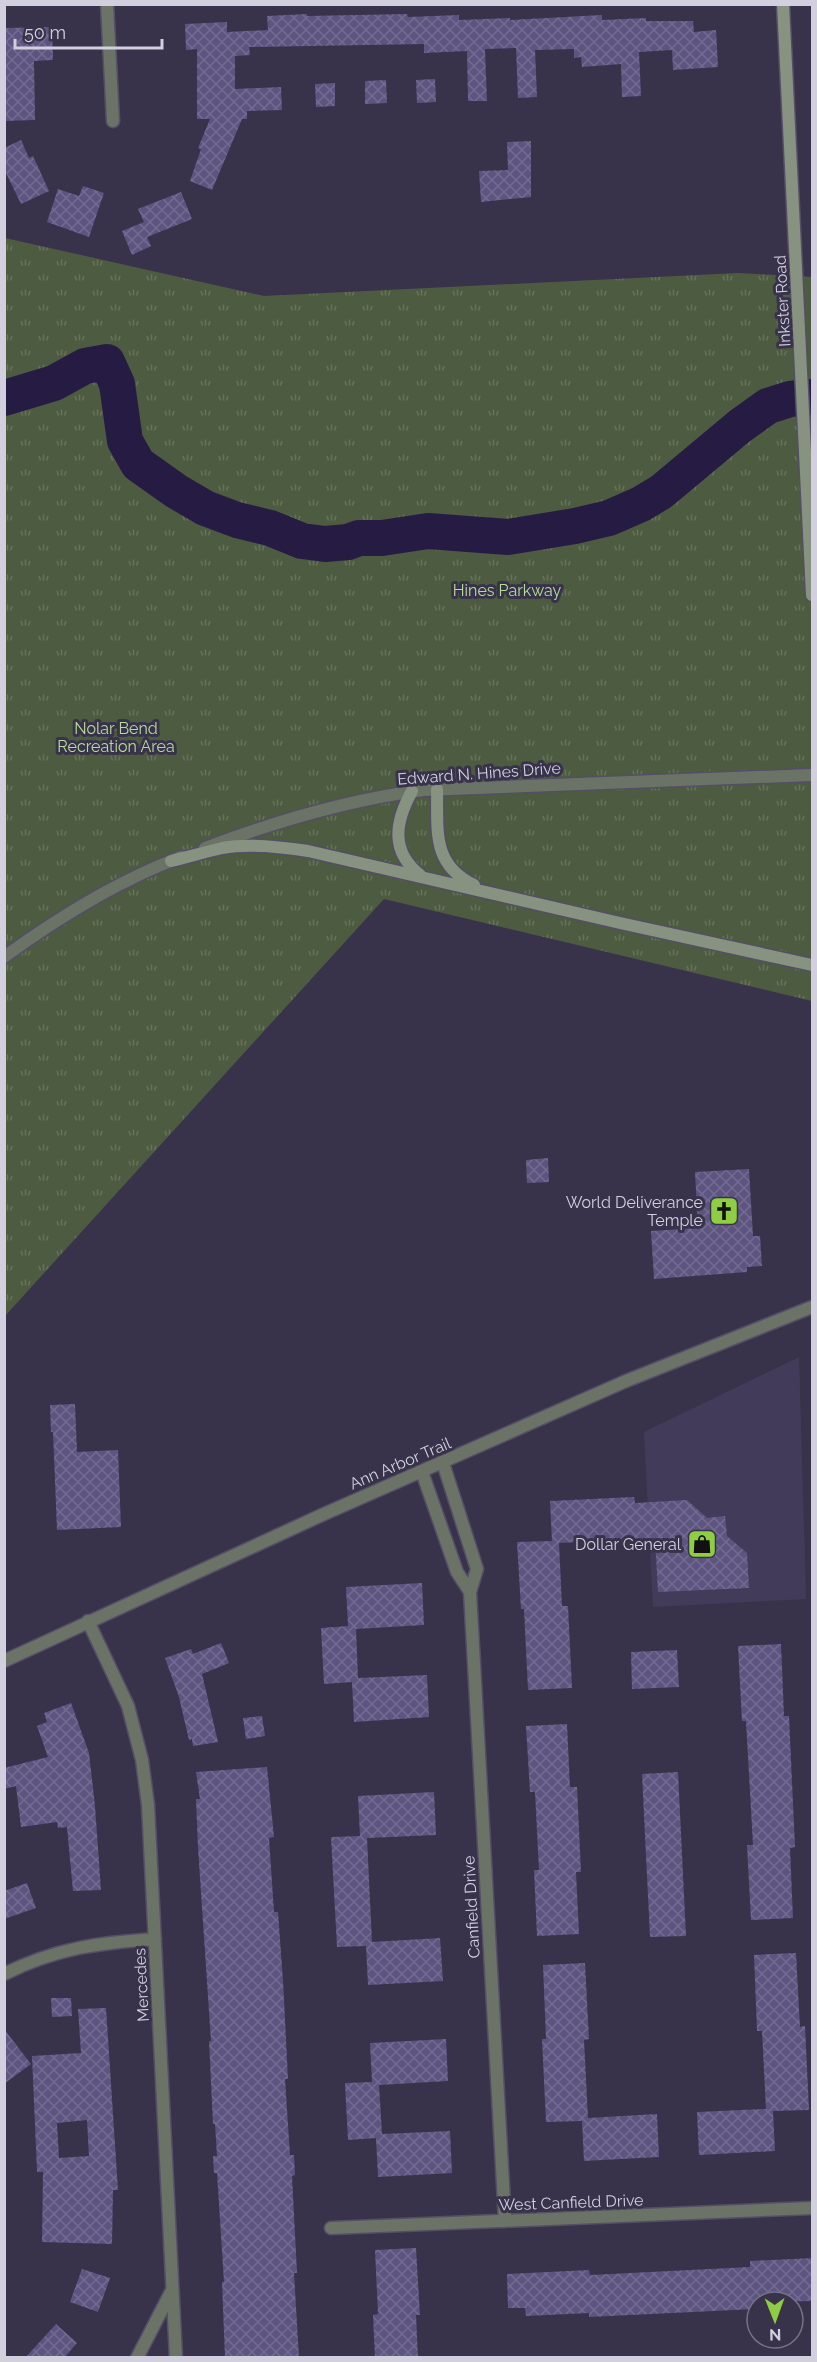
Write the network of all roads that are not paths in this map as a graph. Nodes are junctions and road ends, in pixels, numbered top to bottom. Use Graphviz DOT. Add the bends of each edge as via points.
graph roads {
  1 [pos="107,4"];
  2 [pos="783,4"];
  3 [pos="113,121"];
  4 [pos="813,595"];
  5 [pos="813,775"];
  6 [pos="437,789"];
  7 [pos="412,791"];
  8 [pos="171,861"];
  9 [pos="423,878"];
  10 [pos="491,893"];
  11 [pos="4,957"];
  12 [pos="813,965"];
  13 [pos="813,1307"];
  14 [pos="443,1463"];
  15 [pos="422,1472"];
  16 [pos="470,1592"];
  17 [pos="88,1621"];
  18 [pos="4,1661"];
  19 [pos="155,1939"];
  20 [pos="4,1974"];
  21 [pos="813,2208"];
  22 [pos="505,2221"];
  23 [pos="331,2228"];
  24 [pos="172,2289"];
  25 [pos="137,2358"];
  26 [pos="176,2358"];
  1 -- 3 [label="street"];
  2 -- 4 [label="main road, Inkster Road"];
  5 -- 6 [label="street, Edward N. Hines Drive"];
  6 -- 7 [label="street, Edward N. Hines Drive"];
  6 -- 10 [label="main road" via="443,859 454,873"];
  7 -- 8 [label="street, Edward N. Hines Drive" via="318,811"];
  7 -- 9 [label="main road" via="399,821 399,843 403,858"];
  8 -- 9 [label="main road" via="223,848 277,846"];
  8 -- 11 [label="street, Edward N. Hines Drive" via="73,909"];
  9 -- 10 [label="main road"];
  10 -- 12 [label="main road"];
  13 -- 14 [label="street, Ann Arbor Trail" via="627,1381"];
  14 -- 15 [label="street, Ann Arbor Trail"];
  14 -- 16 [label="street, Canfield Drive" via="477,1569"];
  15 -- 16 [label="street, Canfield Drive" via="457,1572"];
  15 -- 17 [label="street, Ann Arbor Trail"];
  16 -- 22 [label="street, Canfield Drive"];
  17 -- 18 [label="street, Ann Arbor Trail"];
  17 -- 19 [label="street, Mercedes" via="128,1706 142,1760"];
  19 -- 20 [label="street" via="76,1947"];
  19 -- 24 [label="street, Mercedes"];
  21 -- 22 [label="street, West Canfield Drive"];
  22 -- 23 [label="street, West Canfield Drive"];
  24 -- 25 [label="street"];
  24 -- 26 [label="street, Mercedes"];
}
